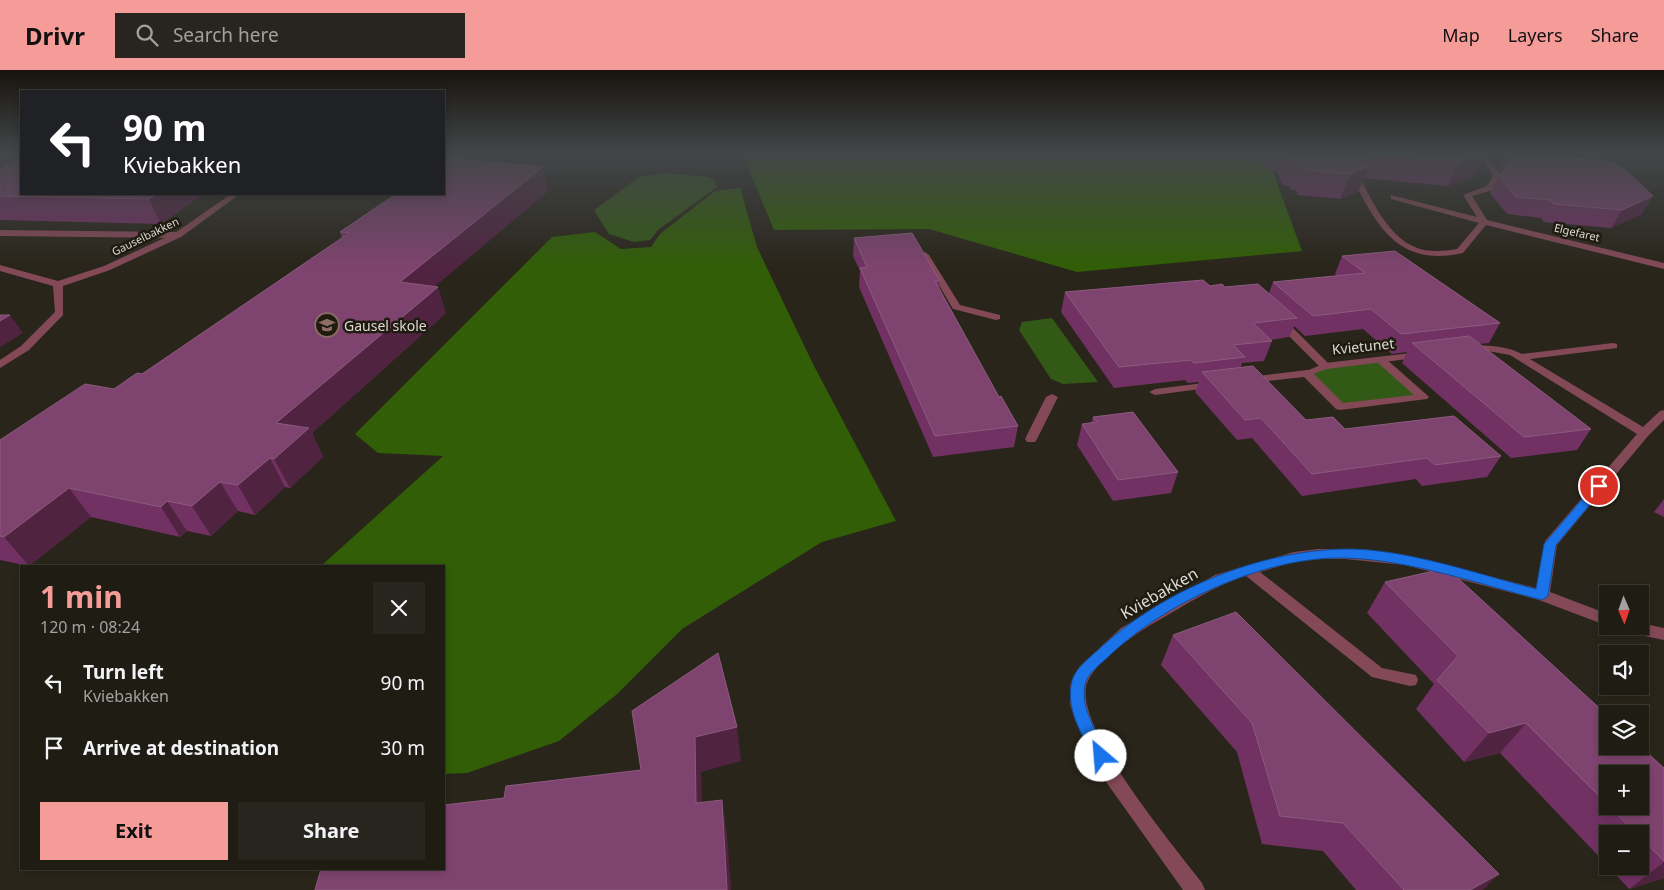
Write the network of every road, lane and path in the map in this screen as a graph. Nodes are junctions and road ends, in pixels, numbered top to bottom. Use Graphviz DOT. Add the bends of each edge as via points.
graph roads {
  1 [pos="1366,191"];
  2 [pos="1481,191"];
  3 [pos="235,195"];
  4 [pos="1394,197"];
  5 [pos="1484,222"];
  6 [pos="0,234"];
  7 [pos="178,236"];
  8 [pos="925,255"];
  9 [pos="1664,266"];
  10 [pos="0,268"];
  11 [pos="58,284"];
  12 [pos="1272,314"];
  13 [pos="996,317"];
  14 [pos="1613,346"];
  15 [pos="1460,351"];
  16 [pos="1431,354"];
  17 [pos="1521,357"];
  18 [pos="1381,360"];
  19 [pos="0,365"];
  20 [pos="1325,366"];
  21 [pos="1307,373"];
  22 [pos="1155,392"];
  23 [pos="1052,397"];
  24 [pos="1664,413"];
  25 [pos="1644,433"];
  26 [pos="1031,439"];
  27 [pos="1247,570"];
  28 [pos="1542,596"];
  29 [pos="1599,617"];
  30 [pos="1649,631"];
  31 [pos="1664,634"];
  32 [pos="1410,680"];
  33 [pos="1195,890"];
  1 -- 5 [label="street" via="1392,235 1408,248 1447,253 1460,251"];
  2 -- 5 [label="street" via="1467,196"];
  3 -- 7 [label="street, Gauselbakken"];
  4 -- 5 [label="street, Elgefaret"];
  5 -- 9 [label="street, Elgefaret"];
  6 -- 7 [label="street"];
  7 -- 11 [label="street, Gauselbakken" via="107,268"];
  8 -- 13 [label="street" via="956,307"];
  10 -- 11 [label="street"];
  11 -- 19 [label="street" via="60,313 25,348"];
  12 -- 20 [label="street, Kvietunet"];
  14 -- 17 [label="street"];
  15 -- 17 [label="street" via="1499,349"];
  16 -- 18 [label="street, Kvietunet"];
  17 -- 25 [label="street"];
  18 -- 20 [label="street, Kvietunet"];
  18 -- 21 [label="street" via="1422,397 1340,407"];
  20 -- 21 [label="street, Kvietunet"];
  21 -- 22 [label="street, Kvietunet"];
  23 -- 26 [label="street"];
  24 -- 25 [label="street"];
  25 -- 28 [label="street" via="1550,544"];
  27 -- 28 [label="street, Kviebakken" via="1318,554 1371,556 1406,560"];
  27 -- 32 [label="street" via="1378,673"];
  27 -- 33 [label="street, Kviebakken" via="1200,589 1126,632 1084,671 1078,685 1078,704 1083,720 1110,774"];
  28 -- 29 [label="street, Kviebakken"];
  30 -- 31 [label="street"];
}
